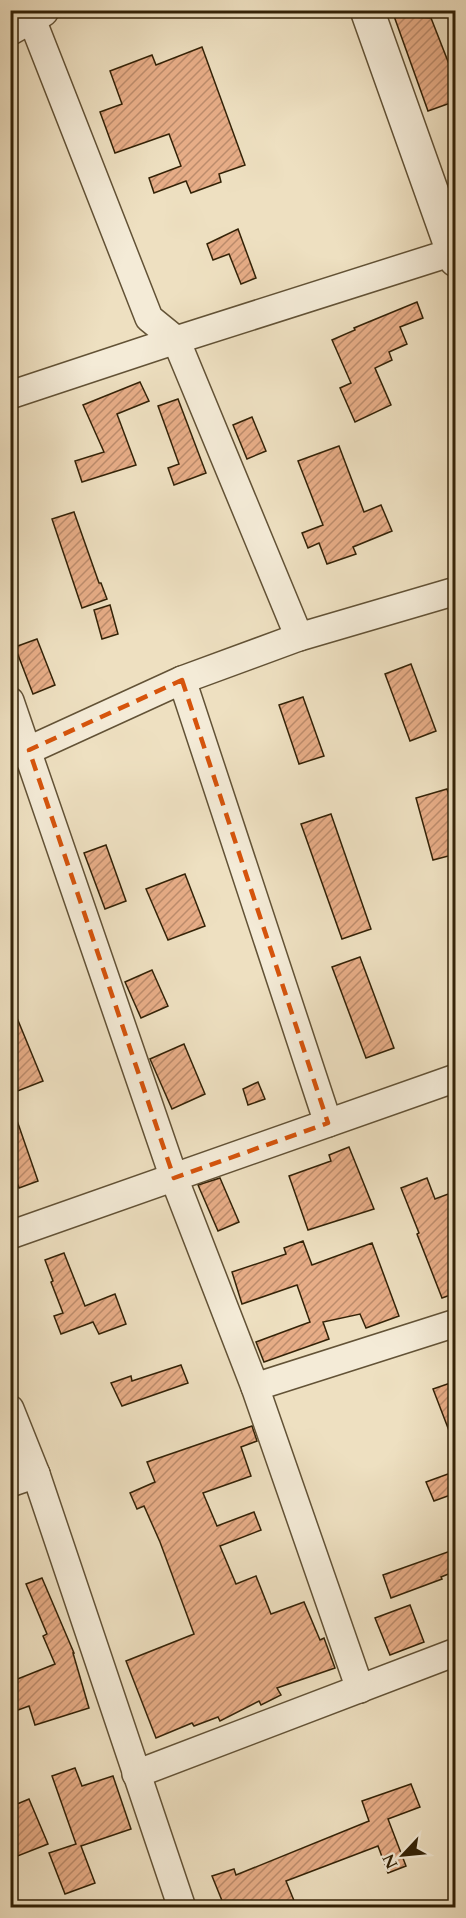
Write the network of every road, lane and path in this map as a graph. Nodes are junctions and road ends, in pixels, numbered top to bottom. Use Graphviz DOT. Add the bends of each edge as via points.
graph roads {
  1 [pos="367,10"];
  2 [pos="28,18"];
  3 [pos="454,254"];
  4 [pos="176,339"];
  5 [pos="10,395"];
  6 [pos="456,591"];
  7 [pos="299,637"];
  8 [pos="182,680"];
  9 [pos="10,700"];
  10 [pos="20,753"];
  11 [pos="456,1078"];
  12 [pos="328,1123"];
  13 [pos="174,1178"];
  14 [pos="10,1235"];
  15 [pos="456,1323"];
  16 [pos="255,1387"];
  17 [pos="10,1409"];
  18 [pos="36,1474"];
  19 [pos="10,1483"];
  20 [pos="456,1652"];
  21 [pos="360,1689"];
  22 [pos="136,1774"];
  23 [pos="182,1908"];
  1 -- 3 [label="street"];
  2 -- 4 [label="street" via="149,318"];
  3 -- 4 [label="street"];
  4 -- 5 [label="street"];
  4 -- 7 [label="street"];
  6 -- 7 [label="street"];
  7 -- 8 [label="street"];
  8 -- 10 [label="street"];
  8 -- 12 [label="street"];
  9 -- 10 [label="street"];
  10 -- 13 [label="street"];
  11 -- 12 [label="street"];
  12 -- 13 [label="street"];
  13 -- 14 [label="street"];
  13 -- 16 [label="street"];
  15 -- 16 [label="street"];
  16 -- 21 [label="street"];
  17 -- 18 [label="street"];
  18 -- 19 [label="street"];
  18 -- 22 [label="street"];
  20 -- 21 [label="street"];
  21 -- 22 [label="street"];
  22 -- 23 [label="street"];
}
